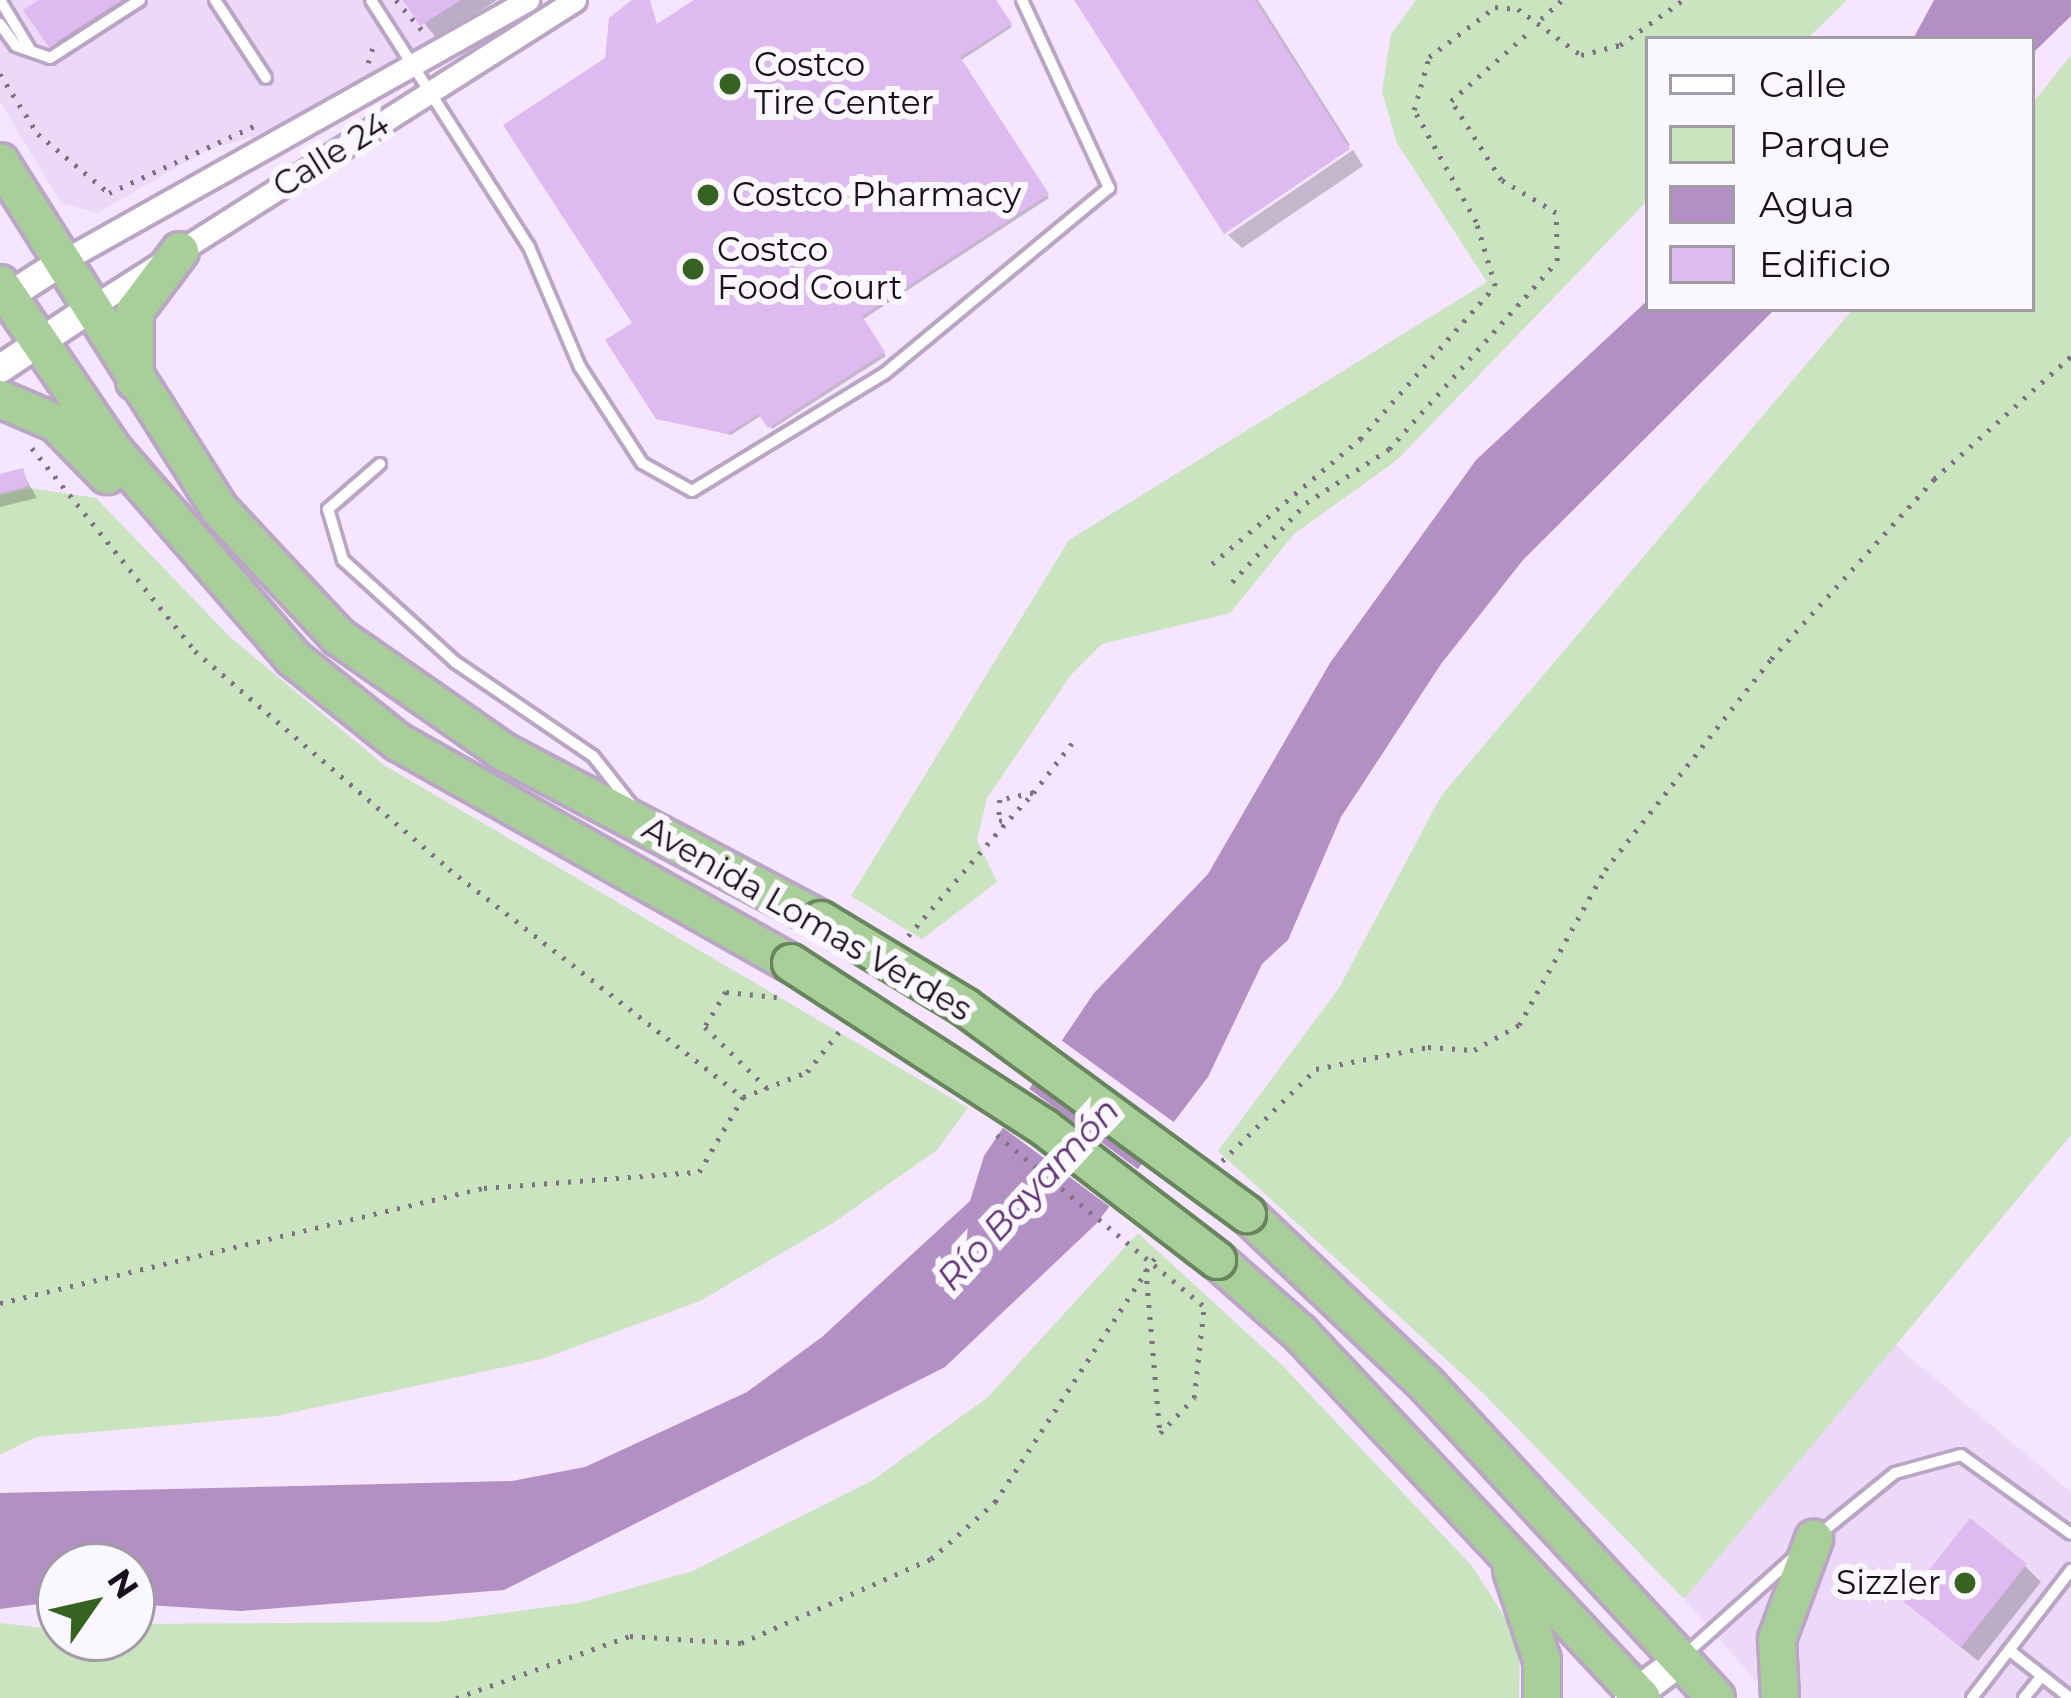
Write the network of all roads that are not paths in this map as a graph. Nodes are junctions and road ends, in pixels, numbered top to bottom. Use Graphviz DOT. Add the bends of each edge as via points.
graph roads {
  1 [pos="0,0"];
  2 [pos="140,0"];
  3 [pos="215,0"];
  4 [pos="371,0"];
  5 [pos="528,0"];
  6 [pos="575,0"];
  7 [pos="1022,0"];
  8 [pos="0,24"];
  9 [pos="32,51"];
  10 [pos="413,64"];
  11 [pos="266,78"];
  12 [pos="432,91"];
  13 [pos="0,163"];
  14 [pos="180,251"];
  15 [pos="59,262"];
  16 [pos="3,294"];
  17 [pos="87,310"];
  18 [pos="39,343"];
  19 [pos="0,368"];
  20 [pos="137,391"];
  21 [pos="0,399"];
  22 [pos="380,464"];
  23 [pos="174,525"];
  24 [pos="650,830"];
  25 [pos="2071,1534"];
  26 [pos="1814,1539"];
  27 [pos="1504,1550"];
  28 [pos="2071,1570"];
  29 [pos="2009,1650"];
  30 [pos="1681,1660"];
  31 [pos="2042,1676"];
  32 [pos="1637,1696"];
  33 [pos="1542,1698"];
  34 [pos="1716,1698"];
  35 [pos="1780,1698"];
  36 [pos="1972,1698"];
  37 [pos="2024,1698"];
  38 [pos="2070,1698"];
  1 -- 9 [label="lane"];
  2 -- 9 [label="lane" via="50,58"];
  3 -- 11 [label="lane"];
  4 -- 10 [label="lane"];
  5 -- 10 [label="street, Calle 24"];
  6 -- 12 [label="street, Calle 24"];
  7 -- 12 [label="lane" via="1109,188 884,374 692,491 642,463 580,367 530,247"];
  8 -- 9 [label="lane"];
  10 -- 12 [label="lane"];
  10 -- 15 [label="street, Calle 24"];
  12 -- 14 [label="street, Calle 24"];
  13 -- 15 [label="highway, Avenida Lomas Verdes"];
  14 -- 17 [label="street, Calle 24"];
  14 -- 20 [label="highway" via="135,310 127,345"];
  15 -- 16 [label="street"];
  15 -- 17 [label="highway, Avenida Lomas Verdes"];
  16 -- 18 [label="highway, Avenida Lomas Verdes"];
  17 -- 18 [label="street"];
  17 -- 20 [label="highway, Avenida Lomas Verdes"];
  18 -- 19 [label="street"];
  18 -- 23 [label="highway, Avenida Lomas Verdes"];
  20 -- 24 [label="highway, Avenida Lomas Verdes" via="220,510 340,637 464,728"];
  21 -- 23 [label="highway" via="56,423 124,498"];
  22 -- 24 [label="lane" via="328,509 343,560 441,651 593,756"];
  23 -- 27 [label="highway, Avenida Lomas Verdes, bridge" via="293,658 398,742 791,962 1046,1128 1217,1260"];
  24 -- 30 [label="highway, Avenida Lomas Verdes, bridge" via="965,1007 1247,1214 1427,1385"];
  25 -- 26 [label="lane" via="1961,1455 1895,1473"];
  26 -- 30 [label="lane"];
  26 -- 35 [label="highway" via="1777,1639"];
  27 -- 32 [label="highway, Avenida Lomas Verdes"];
  27 -- 33 [label="highway" via="1542,1660"];
  28 -- 29 [label="lane"];
  29 -- 31 [label="lane"];
  29 -- 36 [label="lane"];
  30 -- 32 [label="main road"];
  30 -- 34 [label="highway, Avenida Lomas Verdes"];
  31 -- 37 [label="lane"];
  31 -- 38 [label="lane"];
}
